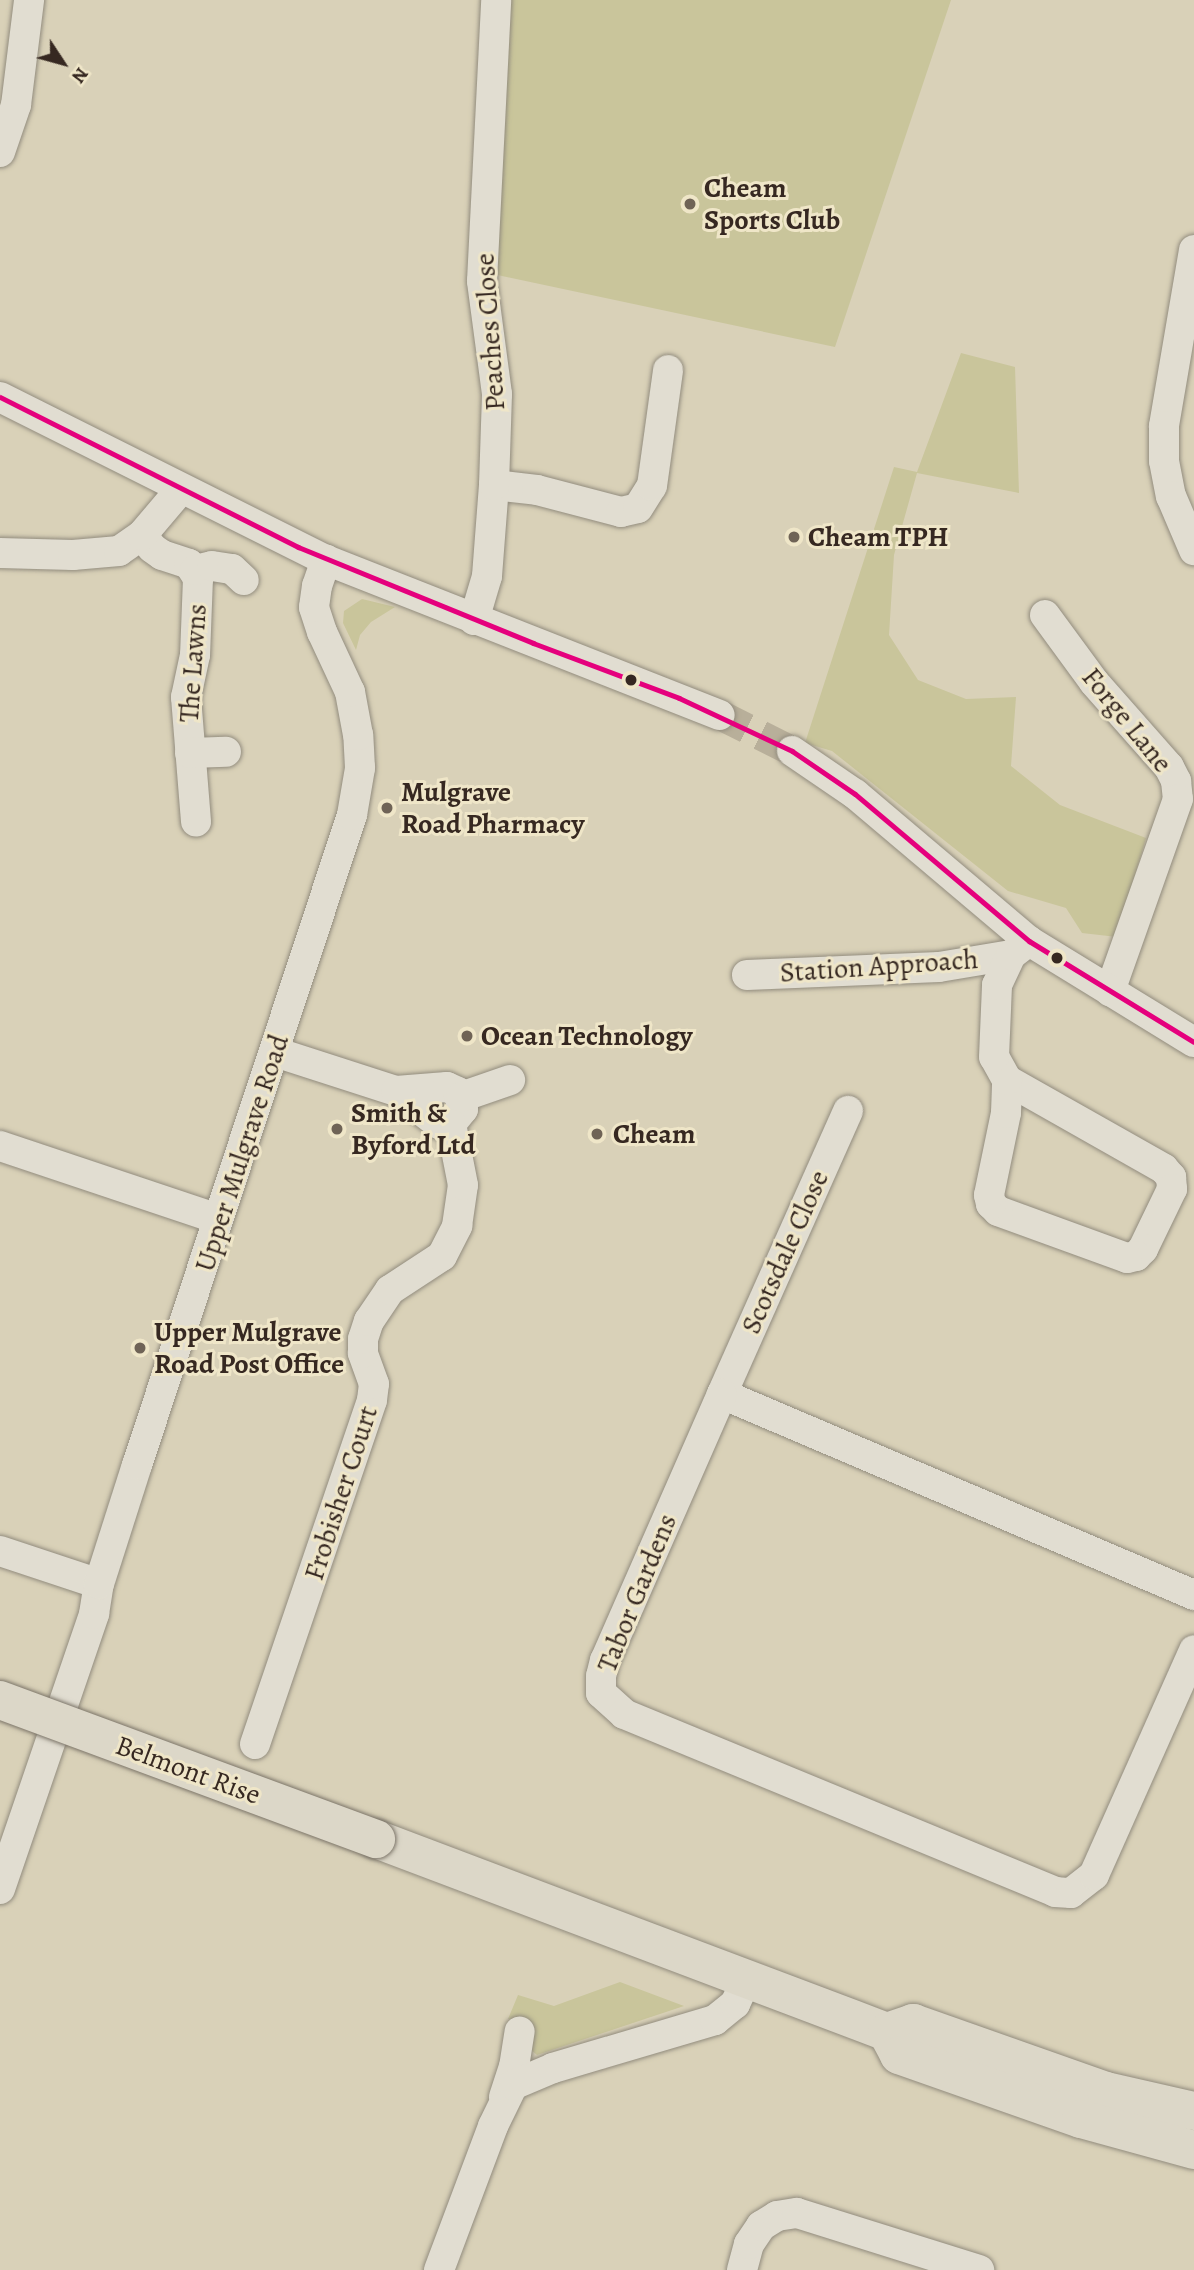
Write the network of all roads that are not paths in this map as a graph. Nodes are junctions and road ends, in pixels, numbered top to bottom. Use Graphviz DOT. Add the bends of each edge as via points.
graph roads {
  1 [pos="29,0"];
  2 [pos="496,0"];
  3 [pos="0,152"];
  4 [pos="1194,250"];
  5 [pos="668,370"];
  6 [pos="0,397"];
  7 [pos="494,485"];
  8 [pos="181,489"];
  9 [pos="142,535"];
  10 [pos="1194,550"];
  11 [pos="0,553"];
  12 [pos="326,560"];
  13 [pos="195,570"];
  14 [pos="244,580"];
  15 [pos="1045,615"];
  16 [pos="474,620"];
  17 [pos="720,715"];
  18 [pos="792,751"];
  19 [pos="226,752"];
  20 [pos="190,753"];
  21 [pos="196,822"];
  22 [pos="1020,948"];
  23 [pos="747,975"];
  24 [pos="1110,991"];
  25 [pos="1194,1042"];
  26 [pos="275,1052"];
  27 [pos="510,1080"];
  28 [pos="1007,1080"];
  29 [pos="848,1111"];
  30 [pos="457,1124"];
  31 [pos="0,1146"];
  32 [pos="218,1219"];
  33 [pos="722,1394"];
  34 [pos="0,1551"];
  35 [pos="99,1584"];
  36 [pos="1194,1595"];
  37 [pos="1194,1650"];
  38 [pos="0,1700"];
  39 [pos="1184,1700"];
  40 [pos="255,1744"];
  41 [pos="0,1889"];
  42 [pos="746,1980"];
  43 [pos="520,2031"];
  44 [pos="887,2032"];
  45 [pos="503,2101"];
  46 [pos="1194,2111"];
  47 [pos="1194,2150"];
  48 [pos="439,2270"];
  49 [pos="742,2270"];
  50 [pos="979,2270"];
  1 -- 3 [label="street" via="16,105"];
  2 -- 7 [label="street, Peaches Close" via="482,281 497,394"];
  4 -- 10 [label="street" via="1164,426 1171,496"];
  5 -- 7 [label="street" via="652,486 638,508 621,512 537,490"];
  6 -- 8 [label="street"];
  7 -- 16 [label="street, Peaches Close" via="487,576"];
  8 -- 9 [label="street"];
  8 -- 12 [label="street"];
  9 -- 11 [label="street" via="119,551 105,554"];
  9 -- 13 [label="street, The Lawns" via="152,548"];
  12 -- 16 [label="street"];
  12 -- 26 [label="street, Upper Mulgrave Road" via="314,607 350,692 360,768 348,831"];
  13 -- 14 [label="street" via="212,566 232,569"];
  13 -- 20 [label="street, The Lawns" via="195,655 186,697"];
  15 -- 24 [label="street, Forge Lane" via="1176,781 1178,799"];
  16 -- 17 [label="street"];
  18 -- 22 [label="street" via="855,794"];
  19 -- 20 [label="street"];
  20 -- 21 [label="street, The Lawns"];
  22 -- 23 [label="street, Station Approach" via="939,967"];
  22 -- 24 [label="street"];
  22 -- 28 [label="street" via="997,985 993,1057"];
  24 -- 25 [label="street"];
  26 -- 30 [label="street" via="396,1091 453,1089"];
  26 -- 32 [label="street, Upper Mulgrave Road"];
  27 -- 30 [label="street"];
  28 -- 28 [label="street" via="991,1204 998,1211 1127,1258 1136,1256 1172,1188 1171,1177"];
  29 -- 33 [label="street, Scotsdale Close"];
  30 -- 40 [label="street, Frobisher Court" via="463,1205 442,1256 390,1290 363,1339 374,1384 372,1400"];
  31 -- 32 [label="street"];
  32 -- 35 [label="street, Upper Mulgrave Road"];
  33 -- 36 [label="street"];
  33 -- 39 [label="street, Tabor Gardens" via="605,1660 601,1693 624,1714 1055,1892 1071,1893 1094,1875"];
  34 -- 35 [label="street"];
  35 -- 41 [label="street, Upper Mulgrave Road" via="94,1614"];
  37 -- 39 [label="street, Tabor Gardens"];
  38 -- 42 [label="highway, Belmont Rise, bridge"];
  42 -- 44 [label="highway, Belmont Rise"];
  42 -- 45 [label="street" via="735,2004 715,2020 532,2076 513,2085"];
  43 -- 45 [label="street"];
  44 -- 46 [label="highway" via="913,2023 1106,2091"];
  44 -- 47 [label="highway" via="899,2055 1082,2119"];
  45 -- 48 [label="street"];
  49 -- 50 [label="street" via="749,2244 761,2226 777,2216 797,2213"];
}
